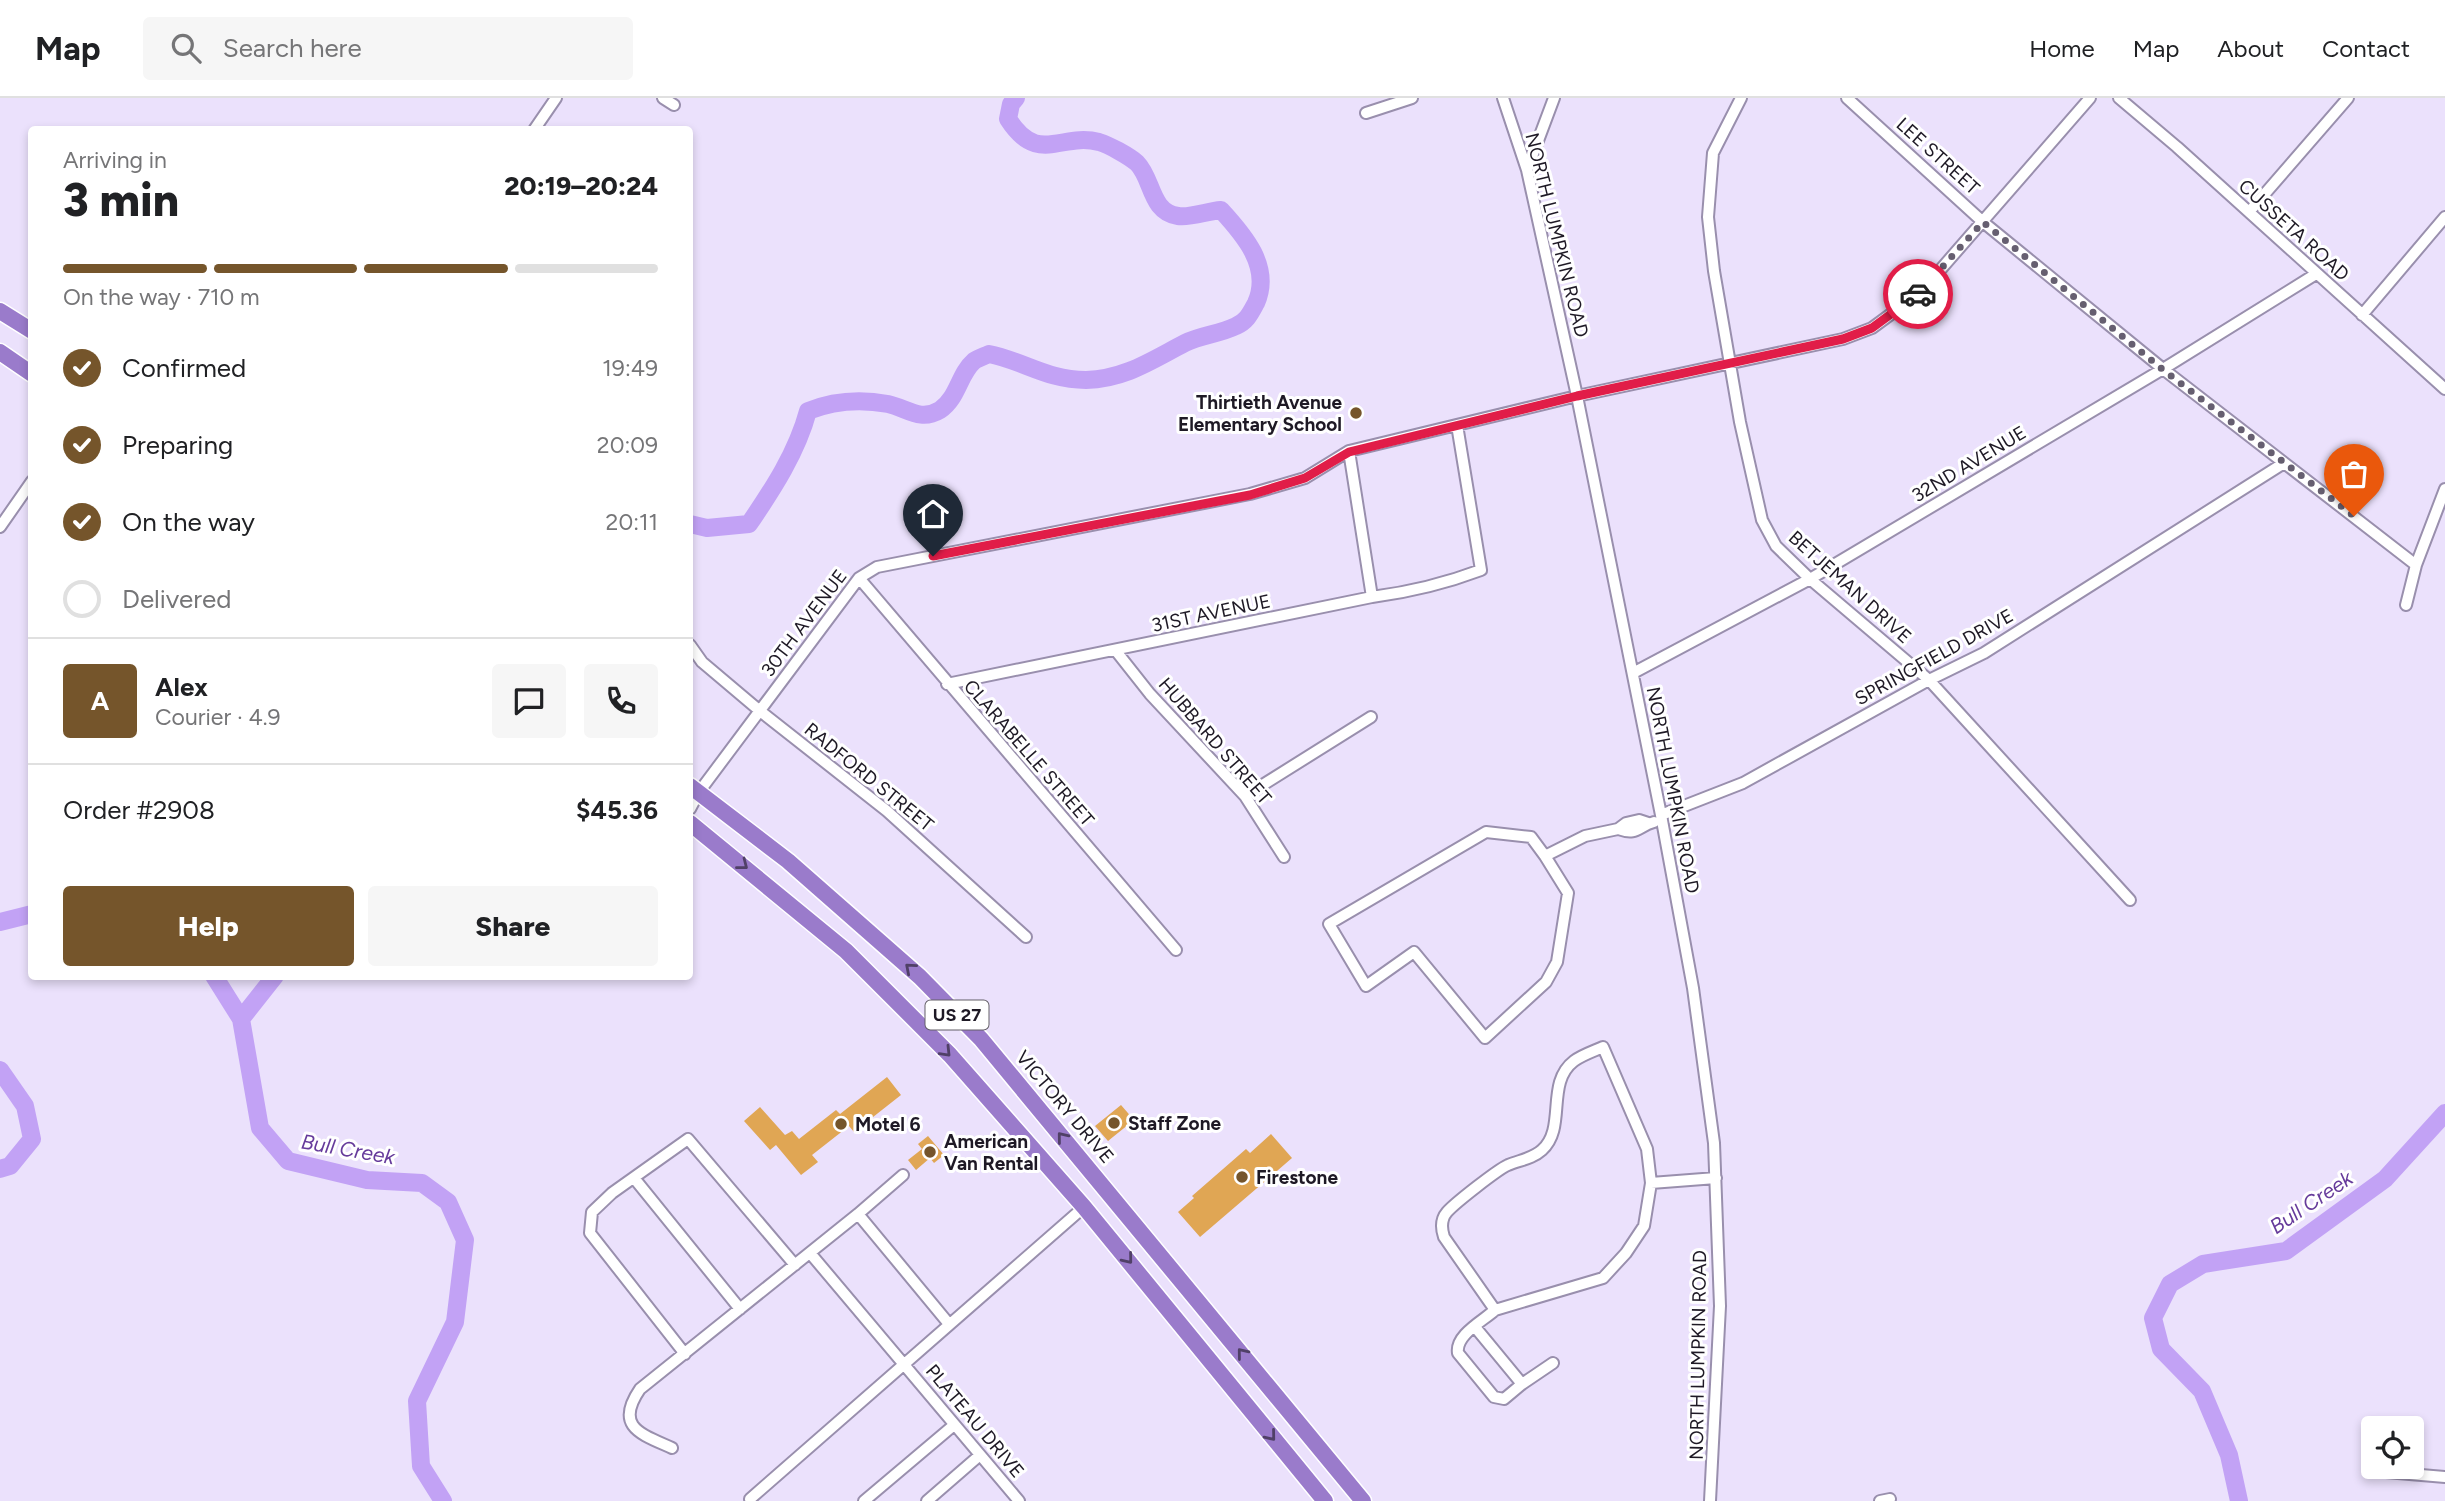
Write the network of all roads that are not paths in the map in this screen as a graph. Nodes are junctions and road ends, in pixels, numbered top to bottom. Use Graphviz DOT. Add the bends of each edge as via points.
graph roads {
  1 [pos="556,98"];
  2 [pos="663,98"];
  3 [pos="1412,98"];
  4 [pos="1503,98"];
  5 [pos="1554,98"];
  6 [pos="1741,98"];
  7 [pos="1847,98"];
  8 [pos="2090,98"];
  9 [pos="2119,98"];
  10 [pos="2348,98"];
  11 [pos="674,105"];
  12 [pos="1366,113"];
  13 [pos="537,126"];
  14 [pos="1527,170"];
  15 [pos="2249,212"];
  16 [pos="2445,217"];
  17 [pos="1983,222"];
  18 [pos="2316,274"];
  19 [pos="0,312"];
  20 [pos="2362,315"];
  21 [pos="28,329"];
  22 [pos="0,352"];
  23 [pos="1730,361"];
  24 [pos="2162,369"];
  25 [pos="28,371"];
  26 [pos="2445,389"];
  27 [pos="1577,396"];
  28 [pos="1457,425"];
  29 [pos="1349,452"];
  30 [pos="2284,463"];
  31 [pos="28,487"];
  32 [pos="2445,489"];
  33 [pos="0,527"];
  34 [pos="2416,565"];
  35 [pos="859,578"];
  36 [pos="1810,579"];
  37 [pos="1372,597"];
  38 [pos="2406,605"];
  39 [pos="693,649"];
  40 [pos="1116,651"];
  41 [pos="1633,673"];
  42 [pos="1929,680"];
  43 [pos="947,684"];
  44 [pos="760,711"];
  45 [pos="1371,717"];
  46 [pos="694,789"];
  47 [pos="1245,796"];
  48 [pos="1662,818"];
  49 [pos="693,825"];
  50 [pos="1545,856"];
  51 [pos="1284,857"];
  52 [pos="2130,900"];
  53 [pos="1026,937"];
  54 [pos="1176,950"];
  55 [pos="903,1175"];
  56 [pos="634,1178"];
  57 [pos="1716,1178"];
  58 [pos="1651,1183"];
  59 [pos="1107,1188"];
  60 [pos="1084,1207"];
  61 [pos="858,1214"];
  62 [pos="810,1252"];
  63 [pos="795,1265"];
  64 [pos="740,1309"];
  65 [pos="1495,1310"];
  66 [pos="949,1324"];
  67 [pos="1475,1327"];
  68 [pos="685,1354"];
  69 [pos="1553,1363"];
  70 [pos="904,1364"];
  71 [pos="1522,1384"];
  72 [pos="954,1425"];
  73 [pos="672,1448"];
  74 [pos="980,1455"];
  75 [pos="2424,1475"];
  76 [pos="2445,1477"];
  77 [pos="750,1499"];
  78 [pos="864,1501"];
  79 [pos="927,1501"];
  80 [pos="1019,1501"];
  81 [pos="1325,1501"];
  82 [pos="1363,1501"];
  83 [pos="1710,1501"];
  1 -- 13 [label="street"];
  2 -- 11 [label="street"];
  3 -- 12 [label="street"];
  4 -- 14 [label="street, NORTH LUMPKIN ROAD"];
  5 -- 14 [label="street"];
  6 -- 23 [label="street, BETJEMAN DRIVE" via="1713,153 1708,187 1714,271"];
  7 -- 17 [label="street, LEE STREET"];
  8 -- 17 [label="street, 30TH AVENUE"];
  9 -- 15 [label="street, CUSSETA ROAD"];
  10 -- 15 [label="street"];
  14 -- 27 [label="street, NORTH LUMPKIN ROAD"];
  15 -- 18 [label="street, CUSSETA ROAD"];
  16 -- 20 [label="street"];
  17 -- 23 [label="street, 30TH AVENUE" via="1921,292 1872,328 1843,339"];
  17 -- 24 [label="street, LEE STREET"];
  18 -- 20 [label="street, CUSSETA ROAD"];
  18 -- 24 [label="street, 32ND AVENUE"];
  19 -- 21 [label="highway"];
  20 -- 26 [label="street, CUSSETA ROAD"];
  22 -- 25 [label="highway"];
  23 -- 27 [label="street, 30TH AVENUE"];
  23 -- 36 [label="street, BETJEMAN DRIVE" via="1762,520 1776,546"];
  24 -- 30 [label="street, LEE STREET"];
  24 -- 36 [label="street, 32ND AVENUE"];
  27 -- 28 [label="street, 30TH AVENUE"];
  27 -- 41 [label="street, NORTH LUMPKIN ROAD"];
  28 -- 29 [label="street, 30TH AVENUE"];
  28 -- 37 [label="street, 31ST AVENUE" via="1481,570 1441,585"];
  29 -- 35 [label="street, 30TH AVENUE" via="1305,478 1250,495 877,567"];
  29 -- 37 [label="street"];
  30 -- 34 [label="street, LEE STREET"];
  30 -- 42 [label="street, SPRINGFIELD DRIVE" via="1984,653"];
  31 -- 33 [label="street"];
  32 -- 34 [label="street"];
  34 -- 38 [label="street"];
  35 -- 43 [label="street, CLARABELLE STREET"];
  35 -- 44 [label="street, 30TH AVENUE"];
  36 -- 41 [label="street, 32ND AVENUE"];
  36 -- 42 [label="street, BETJEMAN DRIVE"];
  37 -- 40 [label="street, 31ST AVENUE"];
  39 -- 44 [label="street, RADFORD STREET"];
  40 -- 43 [label="street, 31ST AVENUE"];
  40 -- 47 [label="street, HUBBARD STREET"];
  41 -- 48 [label="street, NORTH LUMPKIN ROAD"];
  42 -- 48 [label="street, SPRINGFIELD DRIVE" via="1743,783"];
  42 -- 52 [label="street, BETJEMAN DRIVE"];
  43 -- 54 [label="street, CLARABELLE STREET"];
  44 -- 46 [label="street, 30TH AVENUE"];
  44 -- 53 [label="street, RADFORD STREET" via="887,811"];
  45 -- 47 [label="street"];
  59 -- 46 [label="highway, VICTORY DRIVE / US 27, one-way" via="981,1040 920,977 788,861"];
  47 -- 51 [label="street, HUBBARD STREET"];
  48 -- 50 [label="street, SPRINGFIELD DRIVE" via="1648,824 1626,822"];
  48 -- 57 [label="street, NORTH LUMPKIN ROAD" via="1693,988"];
  49 -- 60 [label="highway, US 27, one-way" via="846,951 950,1055"];
  50 -- 50 [label="street" via="1531,837 1486,832 1329,925 1366,986 1414,952 1485,1038 1546,982 1557,962 1568,893"];
  55 -- 61 [label="street"];
  56 -- 63 [label="street" via="688,1139"];
  56 -- 64 [label="street"];
  56 -- 68 [label="street" via="592,1212 590,1233"];
  57 -- 58 [label="street"];
  57 -- 83 [label="street, NORTH LUMPKIN ROAD" via="1720,1306"];
  58 -- 65 [label="street" via="1644,1226 1603,1278"];
  58 -- 65 [label="street" via="1647,1149 1603,1047 1575,1059 1560,1079 1551,1139 1543,1150 1506,1166 1444,1218 1444,1237"];
  59 -- 60 [label="highway"];
  82 -- 59 [label="highway, VICTORY DRIVE / US 27, one-way"];
  60 -- 66 [label="street"];
  60 -- 81 [label="highway, US 27, one-way"];
  61 -- 62 [label="street"];
  61 -- 66 [label="street"];
  62 -- 63 [label="street"];
  62 -- 70 [label="street, PLATEAU DRIVE"];
  63 -- 64 [label="street"];
  64 -- 68 [label="street"];
  65 -- 67 [label="street"];
  66 -- 70 [label="street"];
  67 -- 71 [label="street"];
  67 -- 71 [label="street" via="1457,1346 1472,1371 1499,1399"];
  68 -- 73 [label="street" via="640,1389 629,1405 636,1432"];
  69 -- 71 [label="street"];
  70 -- 72 [label="street, PLATEAU DRIVE"];
  70 -- 77 [label="street"];
  72 -- 74 [label="street, PLATEAU DRIVE"];
  72 -- 78 [label="street"];
  74 -- 79 [label="street"];
  74 -- 80 [label="street, PLATEAU DRIVE"];
  75 -- 76 [label="street"];
}
